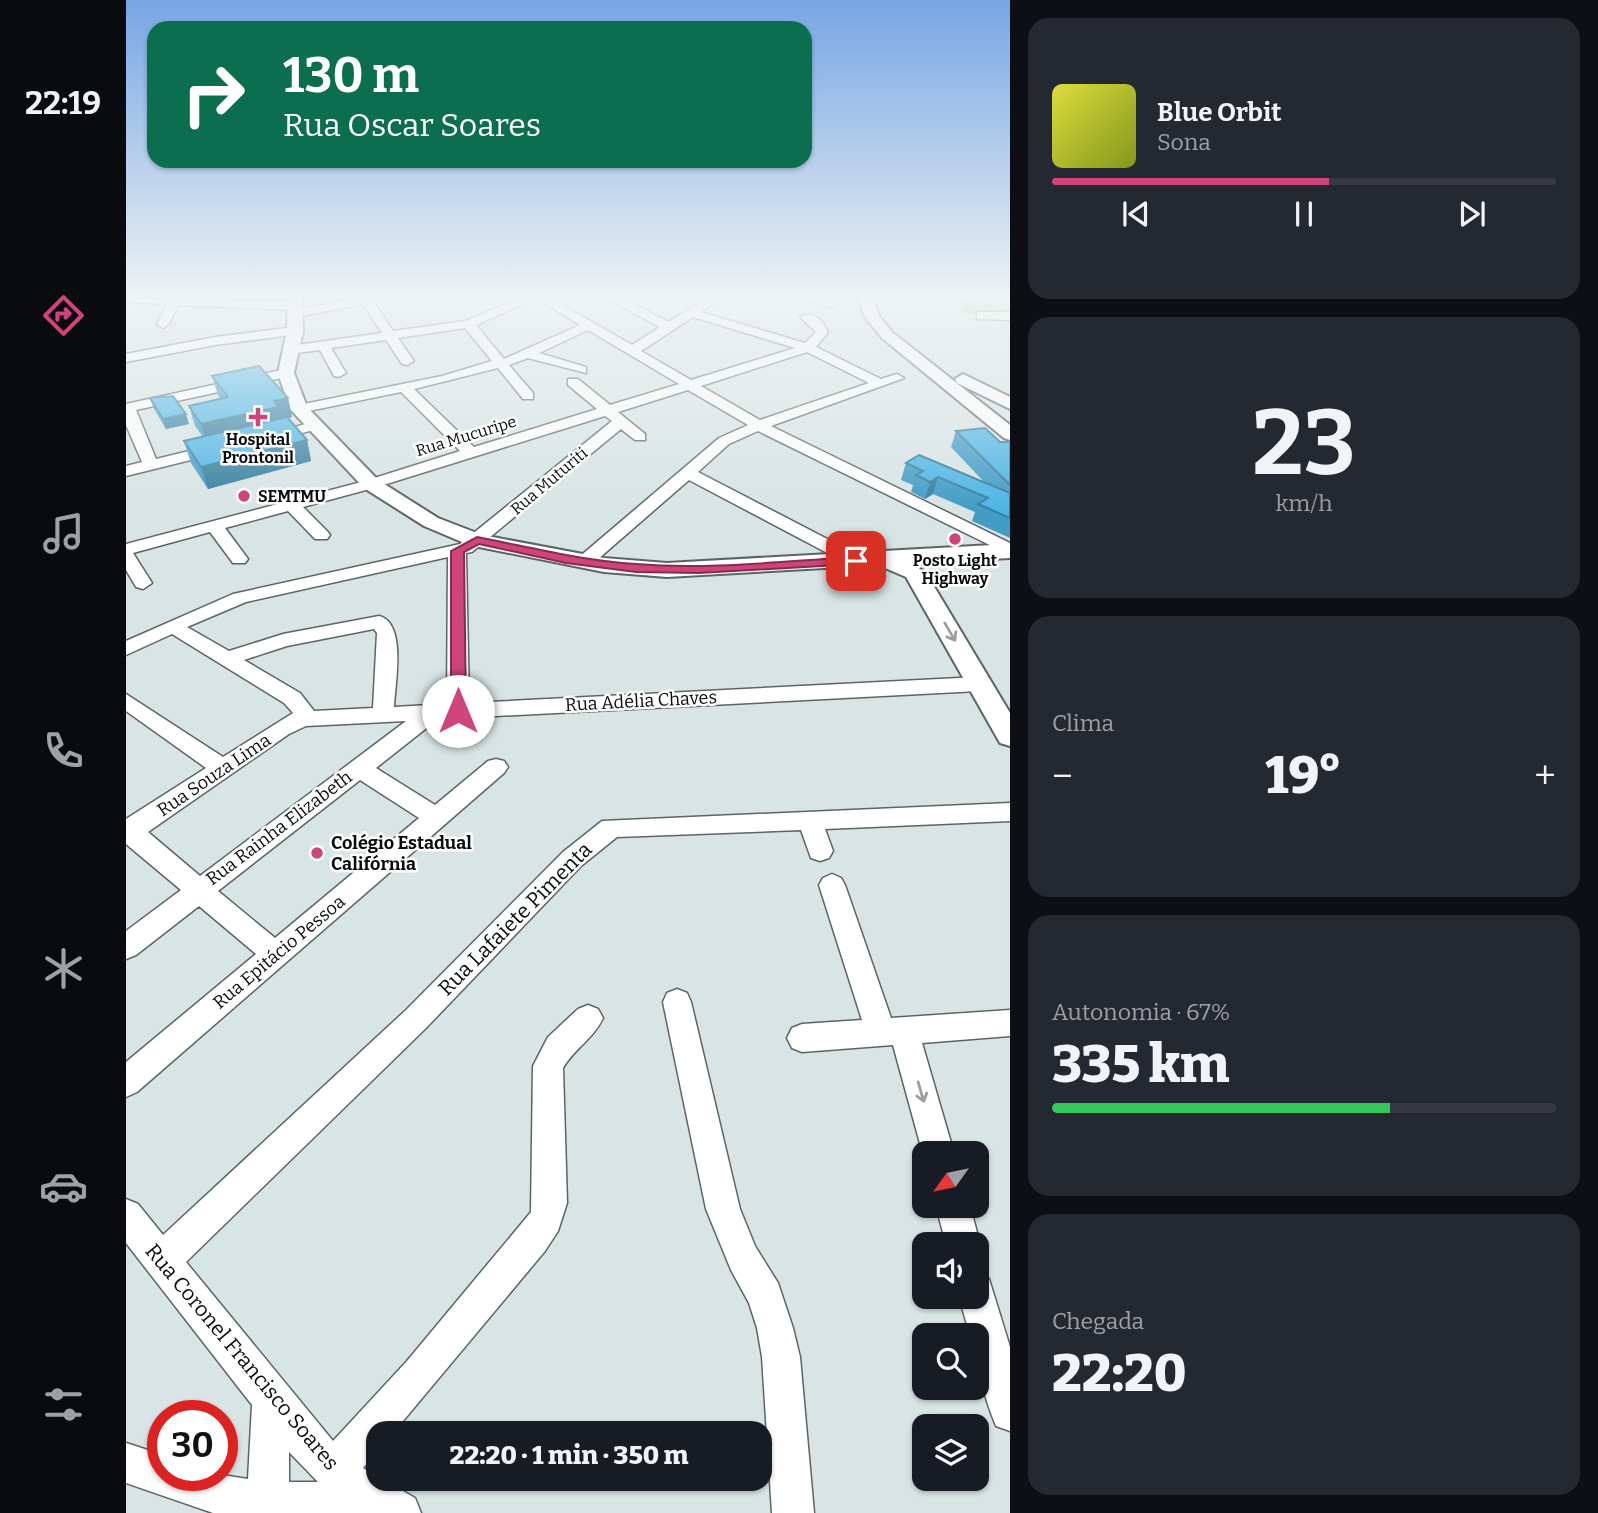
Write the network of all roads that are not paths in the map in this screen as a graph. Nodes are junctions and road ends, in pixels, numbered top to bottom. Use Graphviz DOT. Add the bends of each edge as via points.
graph roads {
  1 [pos="287,369"];
  2 [pos="337,369"];
  3 [pos="481,369"];
  4 [pos="504,369"];
  5 [pos="561,369"];
  6 [pos="662,369"];
  7 [pos="745,369"];
  8 [pos="850,369"];
  9 [pos="928,369"];
  10 [pos="947,369"];
  11 [pos="286,373"];
  12 [pos="339,373"];
  13 [pos="897,377"];
  14 [pos="879,383"];
  15 [pos="691,386"];
  16 [pos="404,387"];
  17 [pos="527,396"];
  18 [pos="1010,404"];
  19 [pos="299,409"];
  20 [pos="606,411"];
  21 [pos="620,422"];
  22 [pos="759,425"];
  23 [pos="312,426"];
  24 [pos="1010,435"];
  25 [pos="640,437"];
  26 [pos="471,453"];
  27 [pos="151,465"];
  28 [pos="126,471"];
  29 [pos="688,473"];
  30 [pos="371,484"];
  31 [pos="292,506"];
  32 [pos="215,527"];
  33 [pos="321,535"];
  34 [pos="477,540"];
  35 [pos="126,549"];
  36 [pos="457,551"];
  37 [pos="1010,551"];
  38 [pos="126,555"];
  39 [pos="239,559"];
  40 [pos="856,561"];
  41 [pos="584,562"];
  42 [pos="922,565"];
  43 [pos="143,583"];
  44 [pos="172,626"];
  45 [pos="126,649"];
  46 [pos="228,659"];
  47 [pos="979,684"];
  48 [pos="126,701"];
  49 [pos="458,711"];
  50 [pos="433,712"];
  51 [pos="383,715"];
  52 [pos="303,719"];
  53 [pos="1010,736"];
  54 [pos="496,767"];
  55 [pos="223,768"];
  56 [pos="358,768"];
  57 [pos="1010,813"];
  58 [pos="437,818"];
  59 [pos="811,823"];
  60 [pos="127,831"];
  61 [pos="820,851"];
  62 [pos="832,885"];
  63 [pos="198,890"];
  64 [pos="126,947"];
  65 [pos="276,955"];
  66 [pos="677,1002"];
  67 [pos="588,1018"];
  68 [pos="1010,1023"];
  69 [pos="892,1031"];
  70 [pos="802,1038"];
  71 [pos="126,1082"];
  72 [pos="933,1141"];
  73 [pos="126,1216"];
  74 [pos="162,1260"];
  75 [pos="981,1309"];
  76 [pos="272,1398"];
  77 [pos="1010,1412"];
  78 [pos="126,1463"];
  79 [pos="334,1469"];
  80 [pos="386,1507"];
  81 [pos="267,1508"];
  82 [pos="793,1513"];
  1 -- 11 [label="main road"];
  2 -- 12 [label="street"];
  3 -- 16 [label="street"];
  4 -- 17 [label="street"];
  5 -- 20 [label="street" via="577,376"];
  6 -- 15 [label="street"];
  7 -- 15 [label="street, Rua Mucuripe"];
  8 -- 14 [label="street"];
  9 -- 24 [label="main road"];
  10 -- 18 [label="main road"];
  11 -- 19 [label="main road"];
  11 -- 27 [label="street" via="130,407 128,413"];
  13 -- 14 [label="street"];
  14 -- 22 [label="street"];
  15 -- 20 [label="street, Rua Mucuripe"];
  15 -- 22 [label="street"];
  16 -- 19 [label="street"];
  16 -- 26 [label="street"];
  19 -- 23 [label="main road"];
  20 -- 21 [label="street"];
  20 -- 26 [label="street, Rua Mucuripe"];
  21 -- 25 [label="street"];
  21 -- 34 [label="street, Rua Muturiti"];
  22 -- 29 [label="street" via="724,441"];
  22 -- 37 [label="street"];
  23 -- 27 [label="street"];
  23 -- 30 [label="main road"];
  26 -- 30 [label="street, Rua Mucuripe"];
  27 -- 28 [label="street"];
  29 -- 40 [label="street"];
  29 -- 41 [label="street"];
  30 -- 31 [label="street"];
  30 -- 34 [label="main road" via="431,522"];
  31 -- 32 [label="street"];
  31 -- 33 [label="street"];
  32 -- 35 [label="street"];
  32 -- 39 [label="street"];
  34 -- 36 [label="street"];
  34 -- 41 [label="main road"];
  36 -- 44 [label="street" via="262,592"];
  36 -- 49 [label="street"];
  37 -- 42 [label="main road"];
  38 -- 43 [label="street"];
  40 -- 41 [label="main road" via="667,570"];
  40 -- 42 [label="main road"];
  42 -- 47 [label="main road, one-way"];
  44 -- 45 [label="street"];
  44 -- 46 [label="street"];
  46 -- 51 [label="street" via="283,640 379,622 387,632"];
  46 -- 52 [label="street" via="292,698 304,712"];
  47 -- 49 [label="street, Rua Adélia Chaves"];
  47 -- 53 [label="main road"];
  48 -- 55 [label="street"];
  49 -- 50 [label="street, Rua Adélia Chaves"];
  50 -- 51 [label="street, Rua Adélia Chaves"];
  50 -- 56 [label="street, Rua Rainha Elizabeth"];
  51 -- 52 [label="street, Rua Adélia Chaves"];
  52 -- 55 [label="street, Rua Souza Lima"];
  54 -- 58 [label="street, Rua Epitácio Pessoa"];
  55 -- 60 [label="street, Rua Souza Lima"];
  56 -- 58 [label="street"];
  56 -- 63 [label="street, Rua Rainha Elizabeth"];
  57 -- 59 [label="street, Rua Lafaiete Pimenta"];
  58 -- 65 [label="street, Rua Epitácio Pessoa"];
  59 -- 61 [label="street"];
  59 -- 74 [label="street, Rua Lafaiete Pimenta" via="621,825 599,834 416,1019"];
  60 -- 63 [label="street"];
  62 -- 69 [label="street"];
  63 -- 64 [label="street, Rua Rainha Elizabeth"];
  63 -- 65 [label="street"];
  65 -- 71 [label="street, Rua Epitácio Pessoa"];
  66 -- 82 [label="street" via="723,1209 765,1296 775,1328"];
  67 -- 79 [label="street" via="559,1047 548,1066 551,1182 546,1219 429,1363"];
  68 -- 69 [label="street"];
  69 -- 70 [label="street"];
  69 -- 72 [label="street, one-way"];
  73 -- 74 [label="street, Rua Coronel Francisco Soares"];
  74 -- 76 [label="street, Rua Coronel Francisco Soares"];
  75 -- 77 [label="street"];
  76 -- 79 [label="street, Rua Coronel Francisco Soares"];
  76 -- 81 [label="street"];
  78 -- 81 [label="street"];
  79 -- 80 [label="street, Rua Coronel Francisco Soares"];
  80 -- 81 [label="street"];
}
